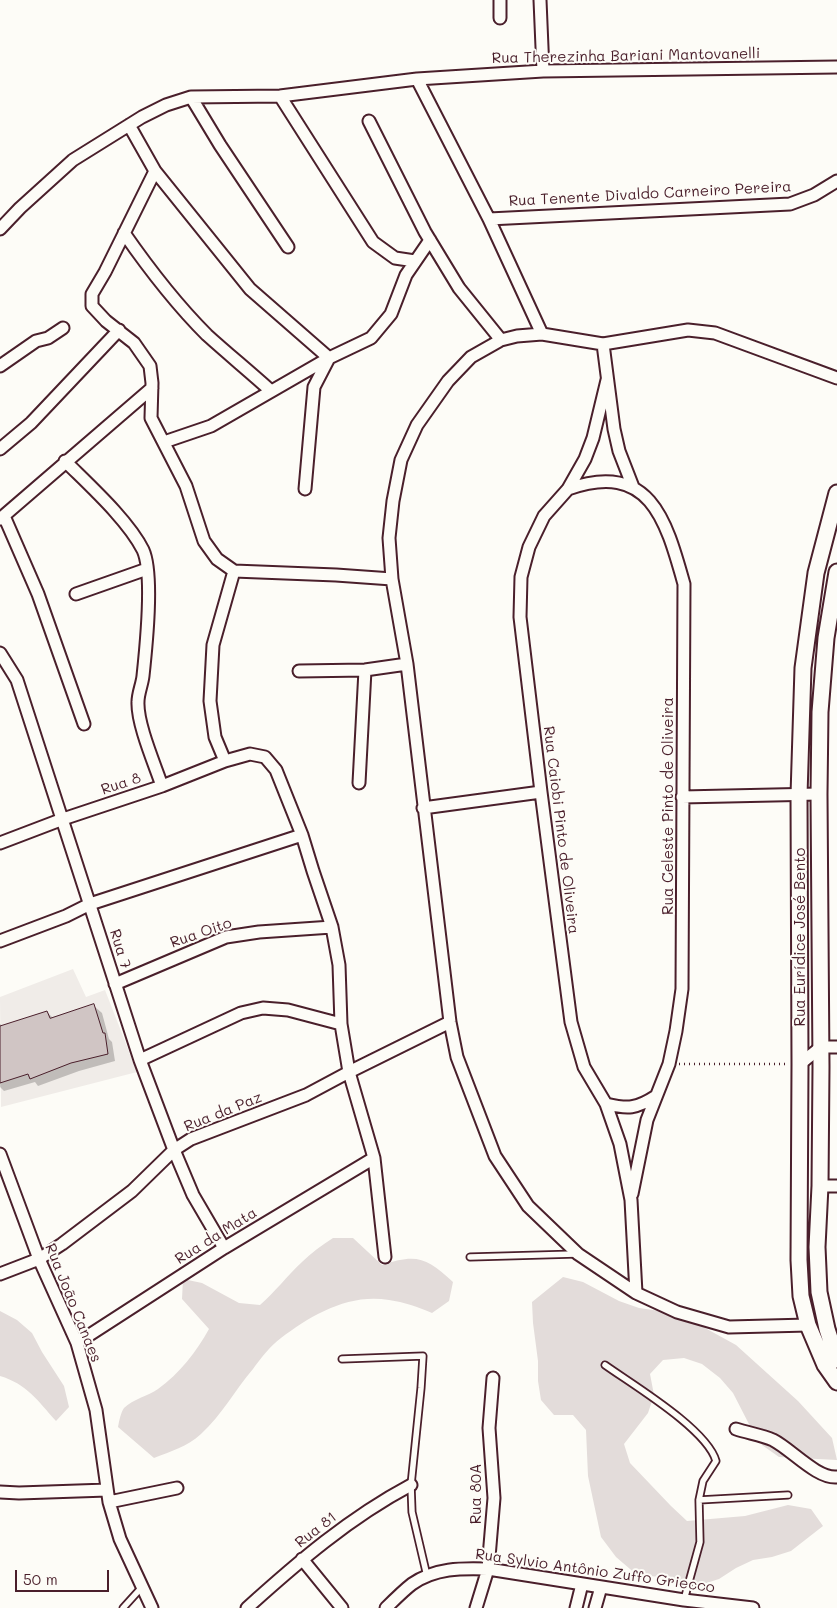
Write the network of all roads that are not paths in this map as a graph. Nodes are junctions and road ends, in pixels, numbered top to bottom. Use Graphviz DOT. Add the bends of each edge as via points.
graph roads {
  1 [pos="500,0"];
  2 [pos="540,0"];
  3 [pos="500,18"];
  4 [pos="837,67"];
  5 [pos="542,71"];
  6 [pos="417,79"];
  7 [pos="280,96"];
  8 [pos="191,97"];
  9 [pos="368,121"];
  10 [pos="129,125"];
  11 [pos="155,171"];
  12 [pos="837,180"];
  13 [pos="489,219"];
  14 [pos="0,229"];
  15 [pos="124,233"];
  16 [pos="430,240"];
  17 [pos="288,247"];
  18 [pos="415,261"];
  19 [pos="63,328"];
  20 [pos="119,330"];
  21 [pos="542,334"];
  22 [pos="501,340"];
  23 [pos="603,344"];
  24 [pos="329,358"];
  25 [pos="0,366"];
  26 [pos="837,378"];
  27 [pos="607,380"];
  28 [pos="152,388"];
  29 [pos="271,391"];
  30 [pos="164,442"];
  31 [pos="0,449"];
  32 [pos="65,461"];
  33 [pos="633,487"];
  34 [pos="305,488"];
  35 [pos="568,489"];
  36 [pos="837,493"];
  37 [pos="2,518"];
  38 [pos="147,569"];
  39 [pos="234,571"];
  40 [pos="837,572"];
  41 [pos="392,580"];
  42 [pos="76,594"];
  43 [pos="0,653"];
  44 [pos="407,664"];
  45 [pos="365,670"];
  46 [pos="299,671"];
  47 [pos="84,724"];
  48 [pos="224,761"];
  49 [pos="360,783"];
  50 [pos="162,786"];
  51 [pos="541,792"];
  52 [pos="819,794"];
  53 [pos="799,795"];
  54 [pos="682,797"];
  55 [pos="423,808"];
  56 [pos="63,819"];
  57 [pos="302,835"];
  58 [pos="0,843"];
  59 [pos="90,904"];
  60 [pos="332,927"];
  61 [pos="0,941"];
  62 [pos="115,984"];
  63 [pos="450,1022"];
  64 [pos="341,1024"];
  65 [pos="837,1047"];
  66 [pos="821,1048"];
  67 [pos="140,1060"];
  68 [pos="800,1064"];
  69 [pos="349,1072"];
  70 [pos="656,1096"];
  71 [pos="606,1104"];
  72 [pos="174,1150"];
  73 [pos="0,1154"];
  74 [pos="374,1158"];
  75 [pos="820,1186"];
  76 [pos="837,1186"];
  77 [pos="631,1200"];
  78 [pos="224,1248"];
  79 [pos="578,1254"];
  80 [pos="385,1257"];
  81 [pos="470,1257"];
  82 [pos="39,1259"];
  83 [pos="0,1274"];
  84 [pos="636,1293"];
  85 [pos="808,1325"];
  86 [pos="77,1343"];
  87 [pos="342,1359"];
  88 [pos="837,1360"];
  89 [pos="605,1365"];
  90 [pos="836,1375"];
  91 [pos="493,1378"];
  92 [pos="736,1429"];
  93 [pos="837,1476"];
  94 [pos="410,1486"];
  95 [pos="178,1488"];
  96 [pos="107,1490"];
  97 [pos="0,1492"];
  98 [pos="788,1495"];
  99 [pos="699,1500"];
  100 [pos="109,1502"];
  101 [pos="302,1559"];
  102 [pos="488,1569"];
  103 [pos="428,1576"];
  104 [pos="582,1584"];
  105 [pos="142,1587"];
  106 [pos="601,1587"];
  107 [pos="684,1600"];
  108 [pos="123,1608"];
  109 [pos="152,1608"];
  110 [pos="247,1608"];
  111 [pos="342,1608"];
  112 [pos="386,1608"];
  113 [pos="476,1608"];
  114 [pos="576,1608"];
  115 [pos="595,1608"];
  116 [pos="753,1608"];
  1 -- 3 [label="street"];
  2 -- 5 [label="street"];
  4 -- 5 [label="street, Rua Therezinha Bariani Mantovanelli"];
  5 -- 6 [label="street, Rua Therezinha Bariani Mantovanelli"];
  6 -- 7 [label="street, Rua Therezinha Bariani Mantovanelli"];
  6 -- 13 [label="street"];
  7 -- 8 [label="street, Rua Therezinha Bariani Mantovanelli"];
  7 -- 18 [label="street" via="373,242 395,258"];
  8 -- 10 [label="street, Rua Therezinha Bariani Mantovanelli" via="166,105"];
  8 -- 17 [label="street"];
  9 -- 16 [label="street"];
  10 -- 11 [label="street"];
  10 -- 14 [label="street, Rua Therezinha Bariani Mantovanelli" via="73,160"];
  11 -- 15 [label="street"];
  11 -- 24 [label="street" via="250,289"];
  12 -- 13 [label="street, Rua Tenente Divaldo Carneiro Pereira" via="790,204"];
  13 -- 21 [label="street"];
  15 -- 20 [label="street" via="92,294 92,306"];
  15 -- 29 [label="street" via="147,266 190,316"];
  16 -- 18 [label="street"];
  16 -- 22 [label="street" via="460,288"];
  18 -- 24 [label="street" via="391,314 371,338"];
  19 -- 25 [label="street" via="48,338 36,341"];
  20 -- 28 [label="street" via="134,343 150,366"];
  20 -- 31 [label="street" via="31,423"];
  21 -- 22 [label="street"];
  21 -- 23 [label="street"];
  22 -- 41 [label="street" via="471,357 448,381 417,425 401,460 389,538"];
  23 -- 26 [label="street" via="688,330 715,333"];
  23 -- 27 [label="street, Rua Caiobi Pinto de Oliveira"];
  24 -- 29 [label="street"];
  24 -- 34 [label="street" via="314,387"];
  27 -- 33 [label="street, Rua Caiobi Pinto de Oliveira" via="619,451"];
  27 -- 35 [label="street, Rua Caiobi Pinto de Oliveira" via="593,438 585,460"];
  28 -- 30 [label="street" via="151,418"];
  28 -- 32 [label="street"];
  29 -- 30 [label="street" via="210,426"];
  30 -- 39 [label="street" via="186,486 204,541 217,559"];
  32 -- 37 [label="street"];
  32 -- 38 [label="street" via="105,501 136,539 144,552"];
  33 -- 35 [label="street" via="588,482"];
  33 -- 54 [label="street, Rua Celeste Pinto de Oliveira" via="658,511 670,537 684,584"];
  35 -- 51 [label="street, Rua Caiobi Pinto de Oliveira" via="544,516 529,547 521,578 520,617"];
  36 -- 53 [label="street, Rua Eurídice José Bento" via="816,573 803,668"];
  37 -- 47 [label="street" via="38,594"];
  38 -- 42 [label="street"];
  38 -- 50 [label="street" via="147,619 138,703 143,730"];
  39 -- 41 [label="street"];
  39 -- 48 [label="street" via="213,645 210,700 215,737"];
  40 -- 52 [label="street, Rua Eurídice José Bento" via="822,677"];
  41 -- 44 [label="street"];
  43 -- 56 [label="street, Rua 7" via="18,680"];
  44 -- 45 [label="street"];
  44 -- 55 [label="street"];
  45 -- 46 [label="street"];
  45 -- 49 [label="street"];
  48 -- 50 [label="street, Rua 8"];
  48 -- 57 [label="street, Rua 8" via="250,754 264,757 276,770"];
  50 -- 56 [label="street, Rua 8"];
  51 -- 55 [label="street"];
  51 -- 71 [label="street, Rua Caiobi Pinto de Oliveira" via="571,1022 584,1067"];
  52 -- 53 [label="street"];
  52 -- 66 [label="street, Rua Eurídice José Bento"];
  53 -- 54 [label="street"];
  53 -- 68 [label="street, Rua Eurídice José Bento"];
  54 -- 70 [label="street, Rua Celeste Pinto de Oliveira" via="682,989 669,1064"];
  55 -- 63 [label="street"];
  56 -- 58 [label="street, Rua 8"];
  56 -- 59 [label="street, Rua 7"];
  57 -- 59 [label="street"];
  57 -- 60 [label="street"];
  59 -- 61 [label="street"];
  59 -- 62 [label="street, Rua 7"];
  60 -- 62 [label="street, Rua Oito" via="259,932 226,938"];
  60 -- 64 [label="street" via="339,965"];
  62 -- 67 [label="street, Rua 7"];
  63 -- 69 [label="street, Rua da Paz"];
  63 -- 79 [label="street" via="457,1057 495,1156 528,1206"];
  64 -- 67 [label="street" via="288,1010 263,1008 241,1013"];
  64 -- 69 [label="street"];
  65 -- 66 [label="street"];
  66 -- 68 [label="street"];
  66 -- 75 [label="street, Rua Eurídice José Bento"];
  67 -- 72 [label="street, Rua 7"];
  68 -- 85 [label="street, Rua Eurídice José Bento" via="799,1260 801,1296"];
  69 -- 72 [label="street, Rua da Paz" via="306,1095 191,1139"];
  69 -- 74 [label="street"];
  70 -- 71 [label="street" via="634,1107"];
  70 -- 77 [label="street, Rua Celeste Pinto de Oliveira"];
  71 -- 77 [label="street, Rua Caiobi Pinto de Oliveira" via="620,1144"];
  72 -- 78 [label="street, Rua 7" via="193,1195"];
  72 -- 82 [label="street, Rua da Paz" via="132,1191"];
  73 -- 82 [label="street, Rua João Canaes"];
  74 -- 78 [label="street, Rua da Mata"];
  74 -- 80 [label="street"];
  75 -- 76 [label="street"];
  75 -- 88 [label="street, Rua Eurídice José Bento" via="819,1292 826,1329"];
  77 -- 84 [label="street, Rua Caiobi Pinto de Oliveira"];
  78 -- 86 [label="street, Rua da Mata"];
  79 -- 81 [label="lane"];
  79 -- 84 [label="street"];
  82 -- 83 [label="street, Rua da Paz"];
  82 -- 86 [label="street, Rua João Canaes"];
  84 -- 85 [label="street" via="678,1312 729,1327"];
  85 -- 90 [label="street, Rua Eurídice José Bento" via="825,1365"];
  86 -- 96 [label="street, Rua João Canaes" via="96,1410"];
  87 -- 94 [label="lane" via="423,1356"];
  89 -- 99 [label="lane" via="684,1420 713,1452 716,1461 703,1481"];
  91 -- 102 [label="street, Rua 80A" via="489,1428 494,1498"];
  92 -- 93 [label="street" via="772,1440 819,1472"];
  94 -- 101 [label="street, Rua 81" via="348,1523"];
  94 -- 103 [label="lane" via="412,1512"];
  95 -- 100 [label="street"];
  96 -- 97 [label="street"];
  96 -- 100 [label="street, Rua João Canaes"];
  98 -- 99 [label="lane"];
  99 -- 107 [label="lane" via="700,1542"];
  100 -- 105 [label="street, Rua João Canaes" via="120,1539"];
  101 -- 110 [label="street, Rua 81"];
  101 -- 111 [label="street"];
  102 -- 103 [label="street, Rua Sylvio Antônio Zuffo Griecco" via="458,1568"];
  102 -- 104 [label="street, Rua Sylvio Antônio Zuffo Griecco"];
  102 -- 113 [label="street, Rua 80A"];
  103 -- 112 [label="street, Rua Sylvio Antônio Zuffo Griecco" via="412,1584"];
  104 -- 106 [label="street, Rua Sylvio Antônio Zuffo Griecco"];
  104 -- 114 [label="street"];
  105 -- 108 [label="lane"];
  105 -- 109 [label="street, Rua João Canaes"];
  106 -- 107 [label="street, Rua Sylvio Antônio Zuffo Griecco"];
  106 -- 115 [label="street"];
  107 -- 116 [label="street, Rua Sylvio Antônio Zuffo Griecco"];
}
